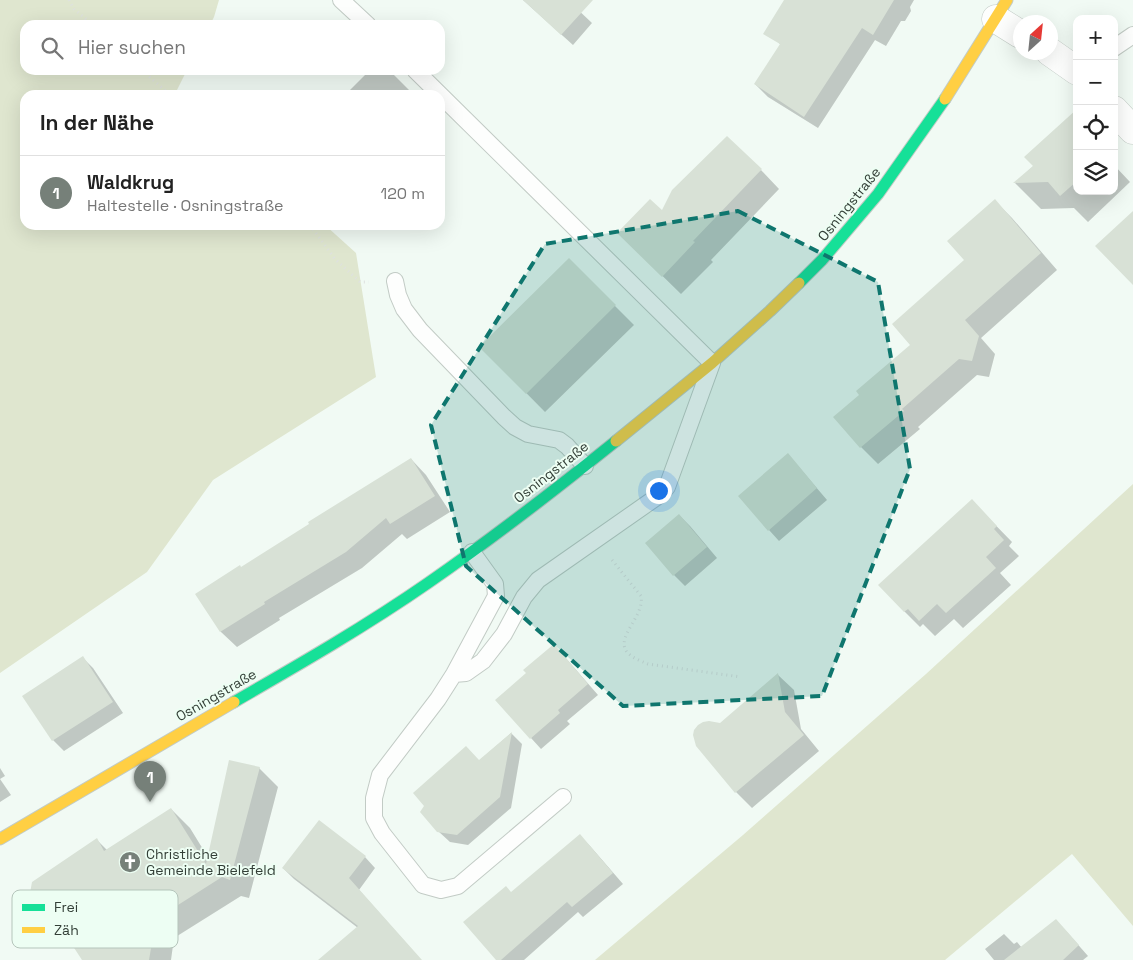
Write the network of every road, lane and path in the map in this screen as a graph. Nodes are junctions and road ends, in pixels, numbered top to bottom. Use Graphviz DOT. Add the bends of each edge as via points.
graph roads {
  1 [pos="69,0"];
  2 [pos="341,0"];
  3 [pos="1002,10"];
  4 [pos="87,20"];
  5 [pos="363,20"];
  6 [pos="1013,25"];
  7 [pos="1133,35"];
  8 [pos="1118,45"];
  9 [pos="1058,58"];
  10 [pos="1073,68"];
  11 [pos="148,75"];
  12 [pos="420,75"];
  13 [pos="164,90"];
  14 [pos="435,90"];
  15 [pos="445,100"];
  16 [pos="1118,114"];
  17 [pos="1133,130"];
  18 [pos="314,230"];
  19 [pos="395,281"];
  20 [pos="712,363"];
  21 [pos="585,466"];
  22 [pos="596,540"];
  23 [pos="472,552"];
  24 [pos="454,674"];
  25 [pos="741,677"];
  26 [pos="563,796"];
  27 [pos="0,839"];
  1 -- 4 [label="path"];
  2 -- 5 [label="lane"];
  3 -- 6 [label="street"];
  3 -- 20 [label="main road, Osningstraße" via="937,112 878,194 822,260"];
  7 -- 8 [label="lane"];
  9 -- 10 [label="street"];
  11 -- 13 [label="path"];
  12 -- 14 [label="lane"];
  15 -- 20 [label="lane"];
  16 -- 17 [label="street"];
  18 -- 19 [label="path" via="335,259 360,282"];
  19 -- 21 [label="lane" via="404,310 504,417 528,434 559,440"];
  20 -- 21 [label="main road, Osningstraße"];
  20 -- 22 [label="lane" via="667,487"];
  21 -- 23 [label="main road, Osningstraße"];
  22 -- 24 [label="lane" via="538,580 483,661 466,673"];
  22 -- 25 [label="path" via="641,596 639,613 625,635 626,651 648,664"];
  23 -- 24 [label="lane" via="496,584 496,596"];
  23 -- 27 [label="main road, Osningstraße" via="321,651"];
  24 -- 26 [label="lane" via="380,775 374,798 374,818 382,833 423,885 441,890 458,886"];
}
